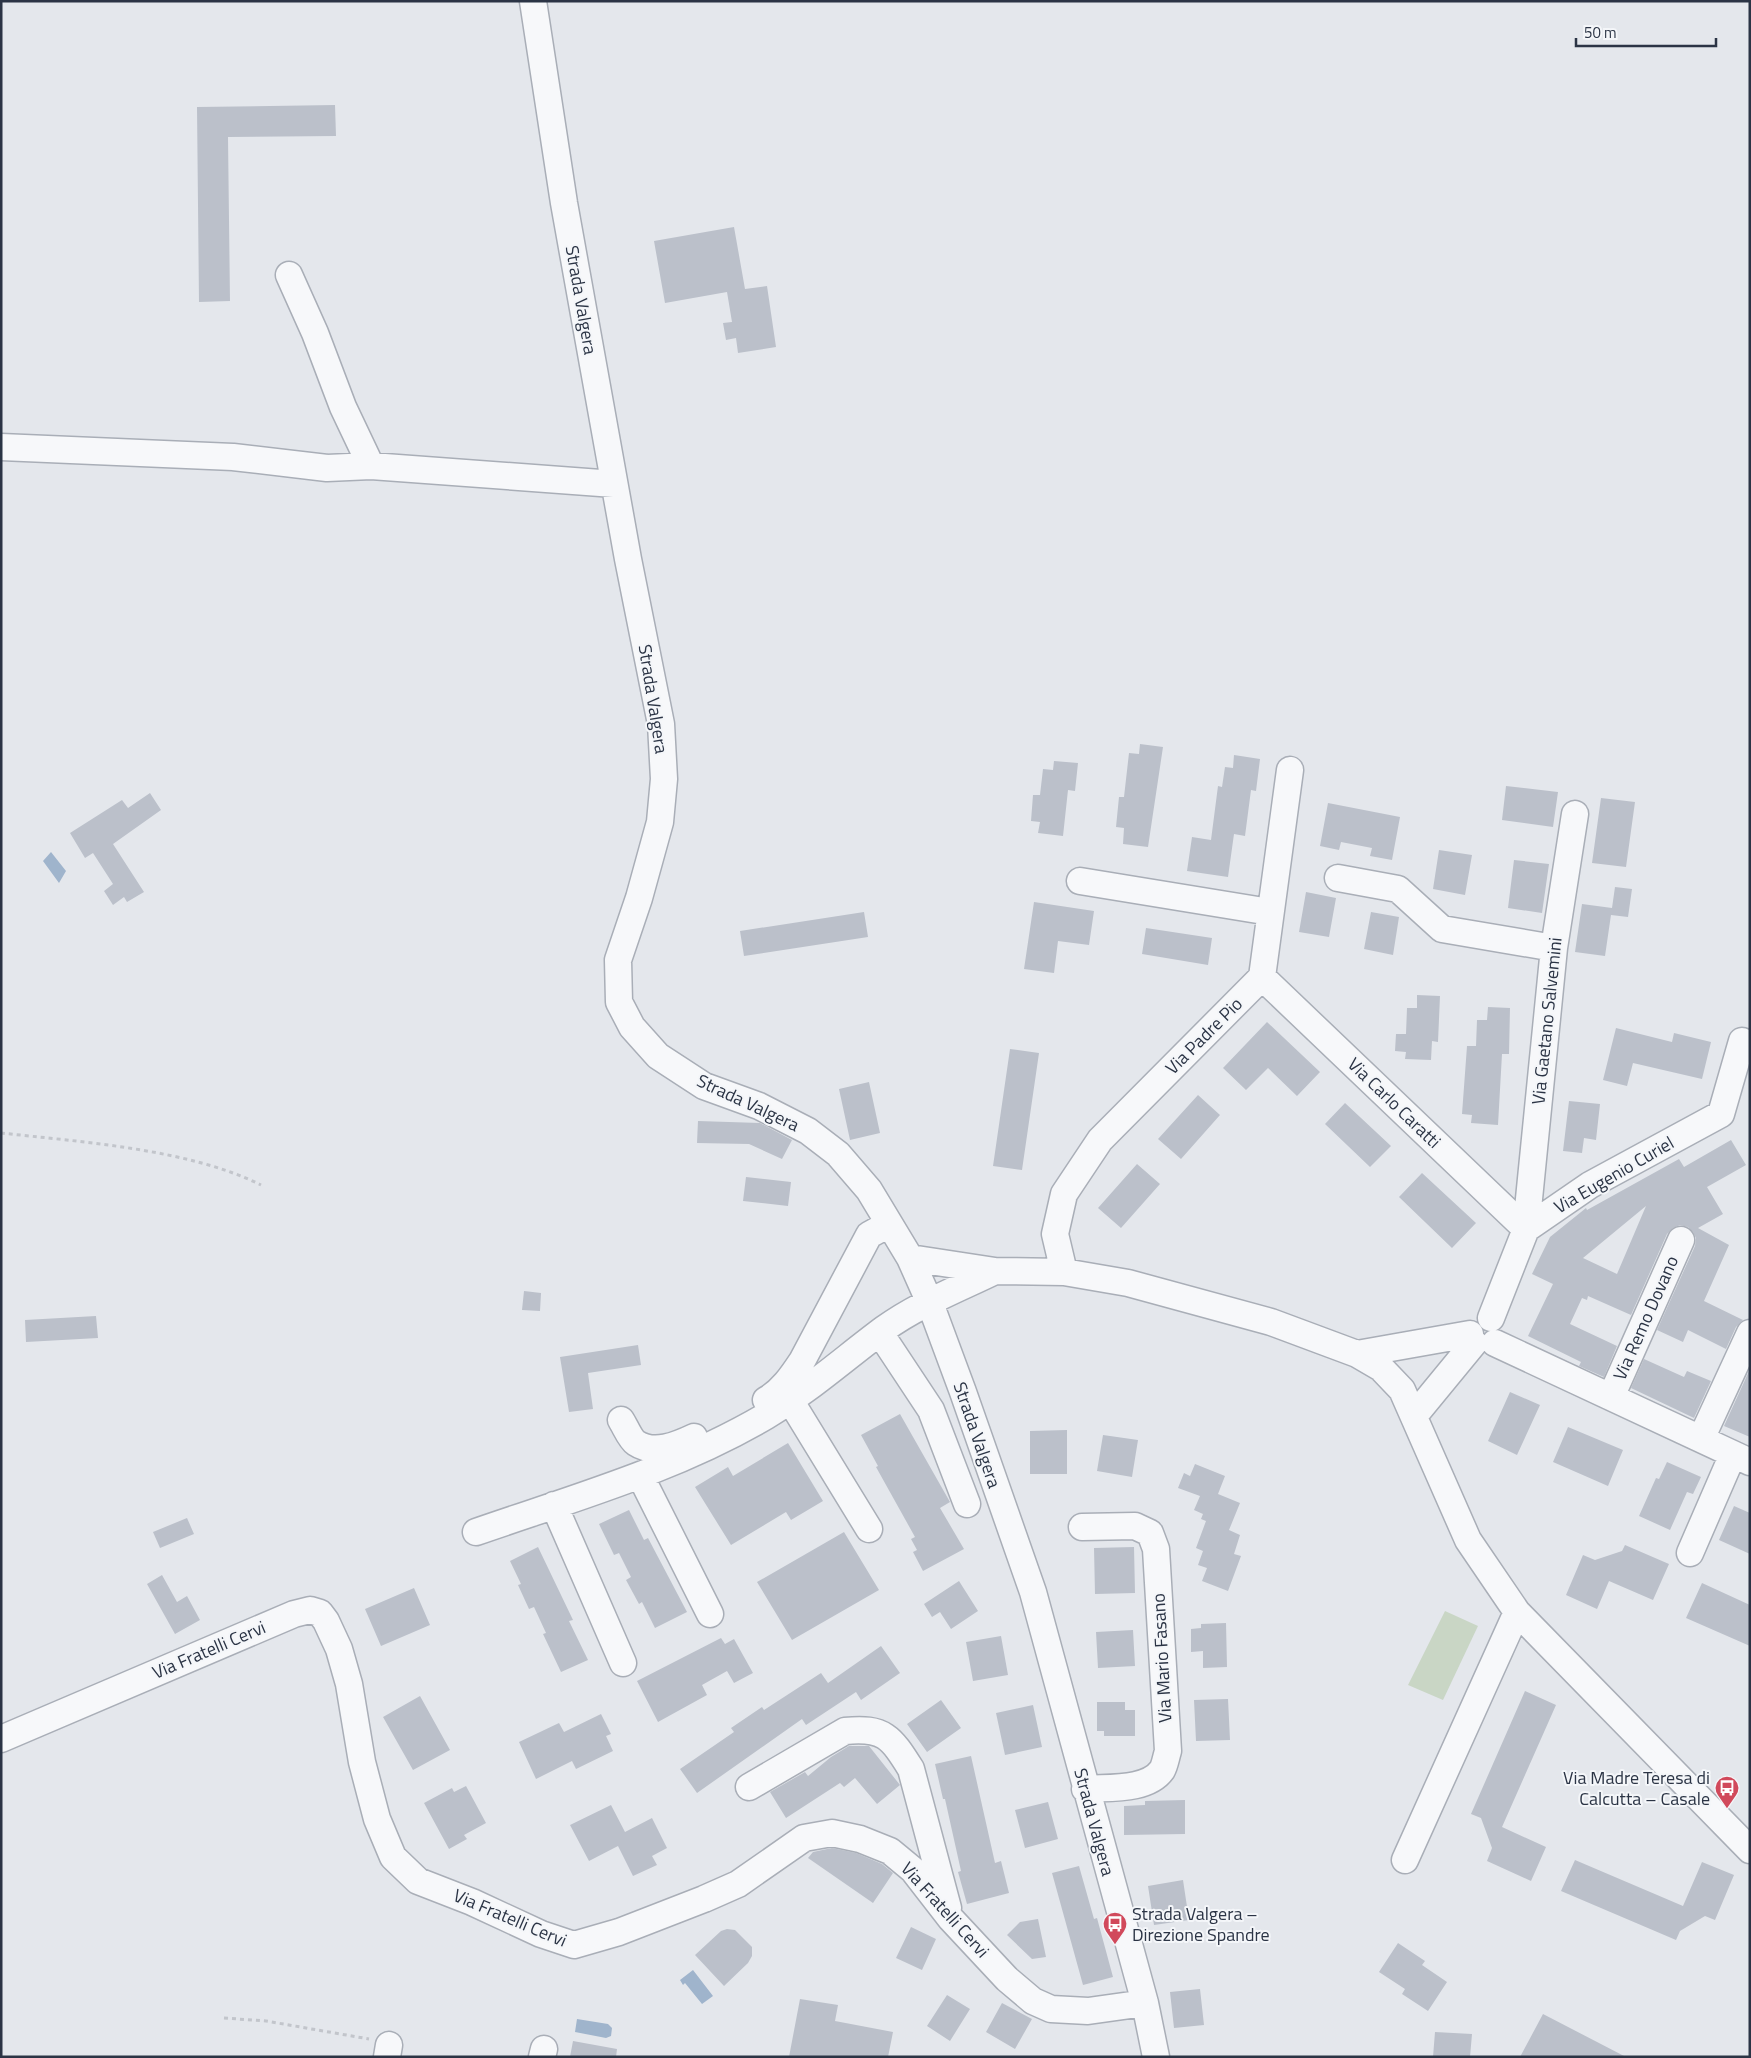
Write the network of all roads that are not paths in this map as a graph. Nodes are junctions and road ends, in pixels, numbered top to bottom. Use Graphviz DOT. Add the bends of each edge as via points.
graph roads {
  1 [pos="533,1"];
  2 [pos="289,275"];
  3 [pos="1,447"];
  4 [pos="371,466"];
  5 [pos="614,484"];
  6 [pos="1290,770"];
  7 [pos="1575,814"];
  8 [pos="1338,878"];
  9 [pos="1080,881"];
  10 [pos="1270,912"];
  11 [pos="1554,948"];
  12 [pos="1262,977"];
  13 [pos="1742,1040"];
  14 [pos="889,1224"];
  15 [pos="1526,1229"];
  16 [pos="1681,1240"];
  17 [pos="910,1258"];
  18 [pos="995,1271"];
  19 [pos="1064,1272"];
  20 [pos="930,1303"];
  21 [pos="880,1333"];
  22 [pos="1750,1333"];
  23 [pos="1483,1335"];
  24 [pos="1357,1354"];
  25 [pos="1611,1397"];
  26 [pos="790,1400"];
  27 [pos="1414,1416"];
  28 [pos="621,1420"];
  29 [pos="1701,1439"];
  30 [pos="1741,1458"];
  31 [pos="640,1475"];
  32 [pos="967,1504"];
  33 [pos="554,1505"];
  34 [pos="1082,1527"];
  35 [pos="869,1529"];
  36 [pos="476,1532"];
  37 [pos="1690,1553"];
  38 [pos="1517,1612"];
  39 [pos="710,1614"];
  40 [pos="623,1663"];
  41 [pos="1,1739"];
  42 [pos="749,1787"];
  43 [pos="1085,1789"];
  44 [pos="1750,1850"];
  45 [pos="1405,1860"];
  46 [pos="951,1919"];
  47 [pos="1145,2003"];
  48 [pos="1156,2057"];
  1 -- 5 [label="street, Strada Valgera" via="564,204"];
  2 -- 4 [label="street"];
  3 -- 4 [label="street" via="233,458 327,468"];
  4 -- 5 [label="street"];
  5 -- 14 [label="street, Strada Valgera" via="661,724 664,779 660,822 618,960 619,1002 632,1027 658,1056 704,1086 759,1106 808,1131 838,1154 869,1190"];
  6 -- 10 [label="street"];
  7 -- 11 [label="street, Via Gaetano Salvemini"];
  8 -- 11 [label="street" via="1398,889 1442,929"];
  9 -- 10 [label="street"];
  10 -- 12 [label="street"];
  11 -- 15 [label="street, Via Gaetano Salvemini"];
  12 -- 15 [label="street, Via Carlo Caratti"];
  12 -- 19 [label="street, Via Padre Pio" via="1100,1140 1074,1178 1064,1194 1055,1234"];
  13 -- 15 [label="street, Via Eugenio Curiel" via="1721,1114 1590,1185"];
  14 -- 17 [label="street, Strada Valgera"];
  14 -- 28 [label="street" via="869,1235 802,1361 774,1396 679,1444 654,1450 635,1443"];
  15 -- 23 [label="street"];
  16 -- 25 [label="street, Via Remo Dovano"];
  17 -- 18 [label="street"];
  17 -- 20 [label="street, Strada Valgera"];
  18 -- 19 [label="street"];
  18 -- 20 [label="street"];
  19 -- 24 [label="street" via="1128,1283 1271,1322"];
  20 -- 21 [label="street"];
  20 -- 43 [label="street, Strada Valgera" via="1033,1592"];
  21 -- 26 [label="street"];
  21 -- 32 [label="street" via="931,1410"];
  22 -- 29 [label="street"];
  23 -- 24 [label="street"];
  23 -- 25 [label="street"];
  23 -- 27 [label="street"];
  24 -- 27 [label="street" via="1380,1368 1402,1390"];
  25 -- 29 [label="street"];
  26 -- 31 [label="street" via="767,1416 685,1459"];
  26 -- 35 [label="street"];
  27 -- 38 [label="street" via="1468,1540"];
  29 -- 30 [label="street"];
  30 -- 37 [label="street"];
  31 -- 33 [label="street"];
  31 -- 39 [label="street"];
  33 -- 36 [label="street"];
  33 -- 40 [label="street"];
  34 -- 43 [label="street, Via Mario Fasano" via="1135,1526 1150,1533 1156,1549 1168,1751 1163,1769 1152,1780"];
  38 -- 44 [label="street"];
  38 -- 45 [label="street"];
  41 -- 46 [label="street, Via Fratelli Cervi" via="310,1610 320,1613 326,1621 339,1649 377,1819 393,1857 418,1881 574,1945 619,1932 704,1899 738,1884 804,1838 832,1833 860,1839 890,1851 913,1870"];
  42 -- 46 [label="street" via="845,1731 863,1729 882,1733 900,1750 911,1769"];
  43 -- 47 [label="street, Strada Valgera"];
  46 -- 47 [label="street, Via Fratelli Cervi" via="1007,1979 1033,2001 1051,2009 1088,2011"];
  47 -- 48 [label="street, Strada Valgera"];
}
